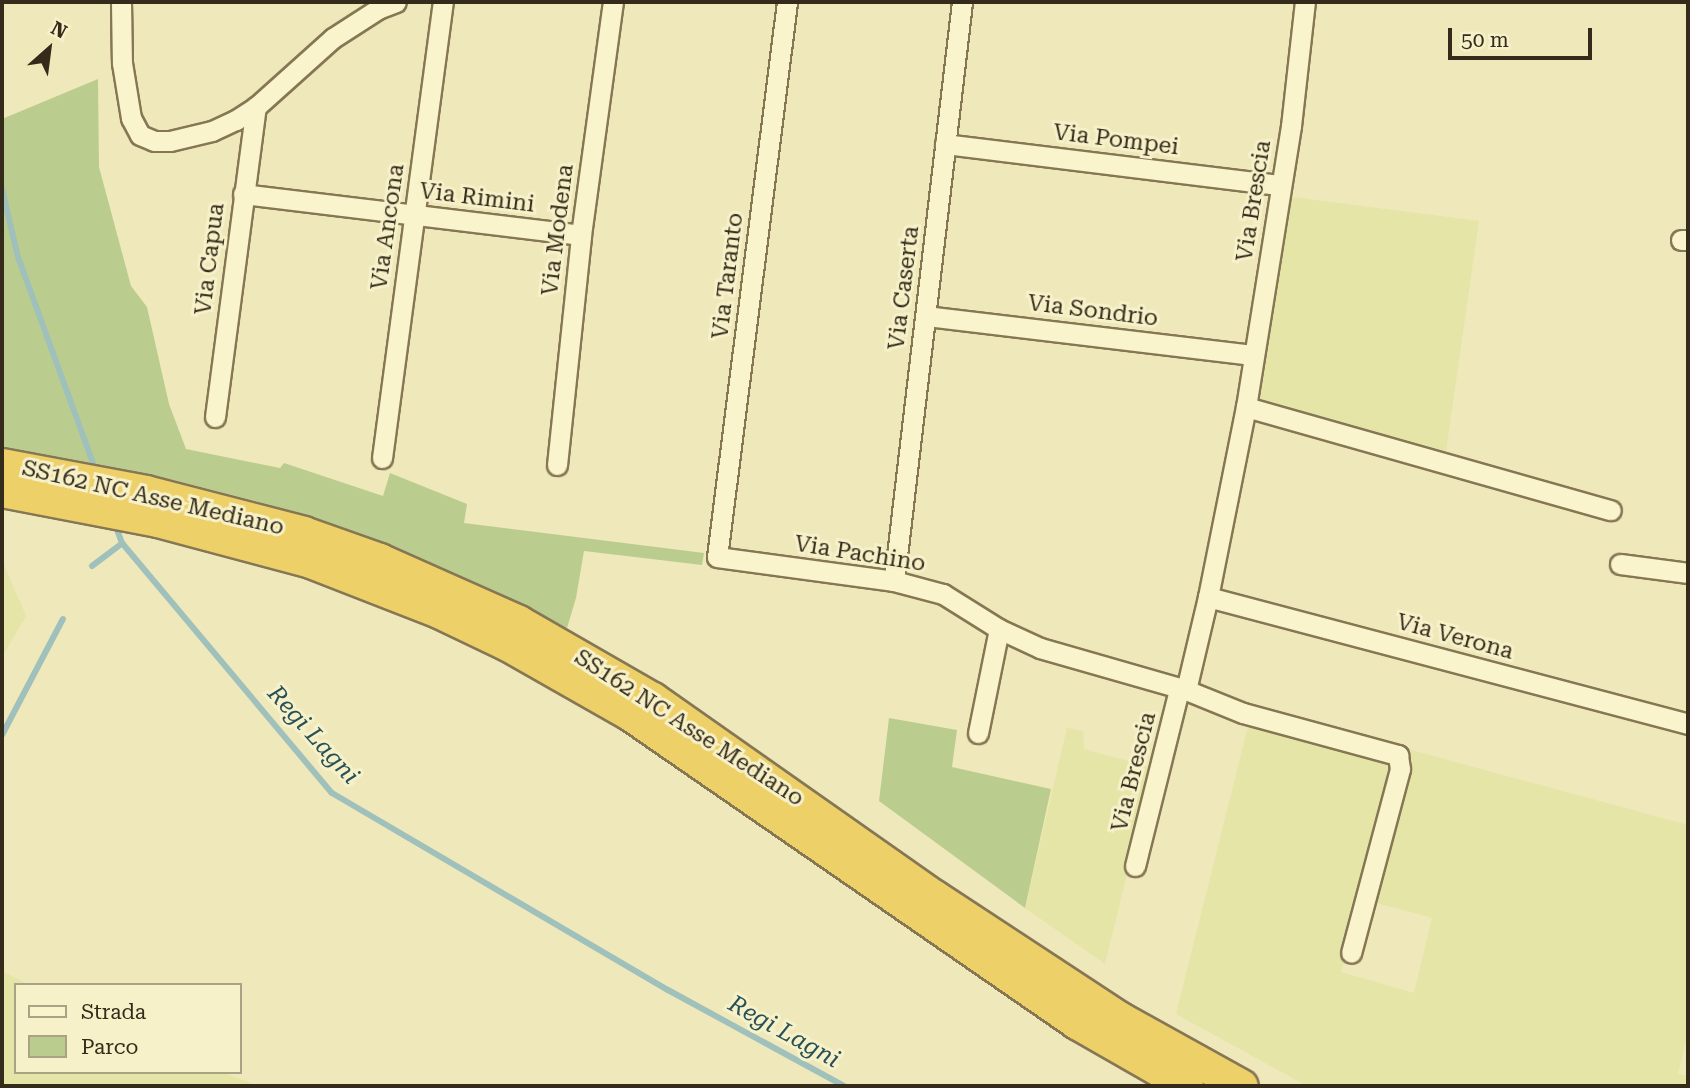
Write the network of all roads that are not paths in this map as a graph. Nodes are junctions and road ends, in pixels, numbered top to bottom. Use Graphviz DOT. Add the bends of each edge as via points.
graph roads {
  1 [pos="121,2"];
  2 [pos="396,2"];
  3 [pos="443,2"];
  4 [pos="613,2"];
  5 [pos="787,2"];
  6 [pos="962,2"];
  7 [pos="1305,2"];
  8 [pos="256,107"];
  9 [pos="946,144"];
  10 [pos="1280,185"];
  11 [pos="243,194"];
  12 [pos="415,216"];
  13 [pos="581,235"];
  14 [pos="926,316"];
  15 [pos="1254,355"];
  16 [pos="1246,407"];
  17 [pos="215,417"];
  18 [pos="382,458"];
  19 [pos="2,465"];
  20 [pos="557,465"];
  21 [pos="2,491"];
  22 [pos="1611,510"];
  23 [pos="717,557"];
  24 [pos="1620,564"];
  25 [pos="1688,573"];
  26 [pos="894,581"];
  27 [pos="1209,597"];
  28 [pos="999,629"];
  29 [pos="1183,689"];
  30 [pos="1688,724"];
  31 [pos="978,733"];
  32 [pos="1135,866"];
  33 [pos="1352,954"];
  34 [pos="1187,1086"];
  35 [pos="1242,1086"];
  1 -- 8 [label="street" via="125,92 140,135 154,141 187,138 212,131"];
  2 -- 8 [label="street" via="333,38"];
  3 -- 12 [label="street, Via Ancona"];
  4 -- 13 [label="street, Via Modena"];
  5 -- 23 [label="street, Via Taranto"];
  6 -- 9 [label="street, Via Caserta"];
  7 -- 10 [label="street, Via Brescia"];
  8 -- 11 [label="street, Via Capua"];
  9 -- 10 [label="street, Via Pompei"];
  9 -- 14 [label="street, Via Caserta"];
  10 -- 15 [label="street, Via Brescia"];
  11 -- 12 [label="street, Via Rimini"];
  11 -- 17 [label="street, Via Capua"];
  12 -- 13 [label="street, Via Rimini"];
  12 -- 18 [label="street, Via Ancona"];
  13 -- 20 [label="street, Via Modena"];
  14 -- 15 [label="street, Via Sondrio"];
  14 -- 26 [label="street, Via Caserta"];
  15 -- 16 [label="street, Via Brescia"];
  16 -- 22 [label="street"];
  16 -- 27 [label="street, Via Brescia"];
  19 -- 35 [label="highway, SS162 NC Asse Mediano" via="245,515 443,586 591,661 734,753 935,897 1121,1019"];
  21 -- 34 [label="highway, SS162 NC Asse Mediano" via="158,521 259,547 372,584 439,612 575,682 717,772 1077,1023"];
  23 -- 26 [label="street, Via Pachino"];
  24 -- 25 [label="street"];
  26 -- 28 [label="street, Via Pachino" via="943,594"];
  27 -- 29 [label="street, Via Brescia"];
  27 -- 30 [label="street, Via Verona"];
  28 -- 29 [label="street, Via Pachino" via="1040,648"];
  28 -- 31 [label="street"];
  29 -- 32 [label="street, Via Brescia"];
  29 -- 33 [label="street, Via Pachino" via="1243,713 1398,755 1400,769"];
}
